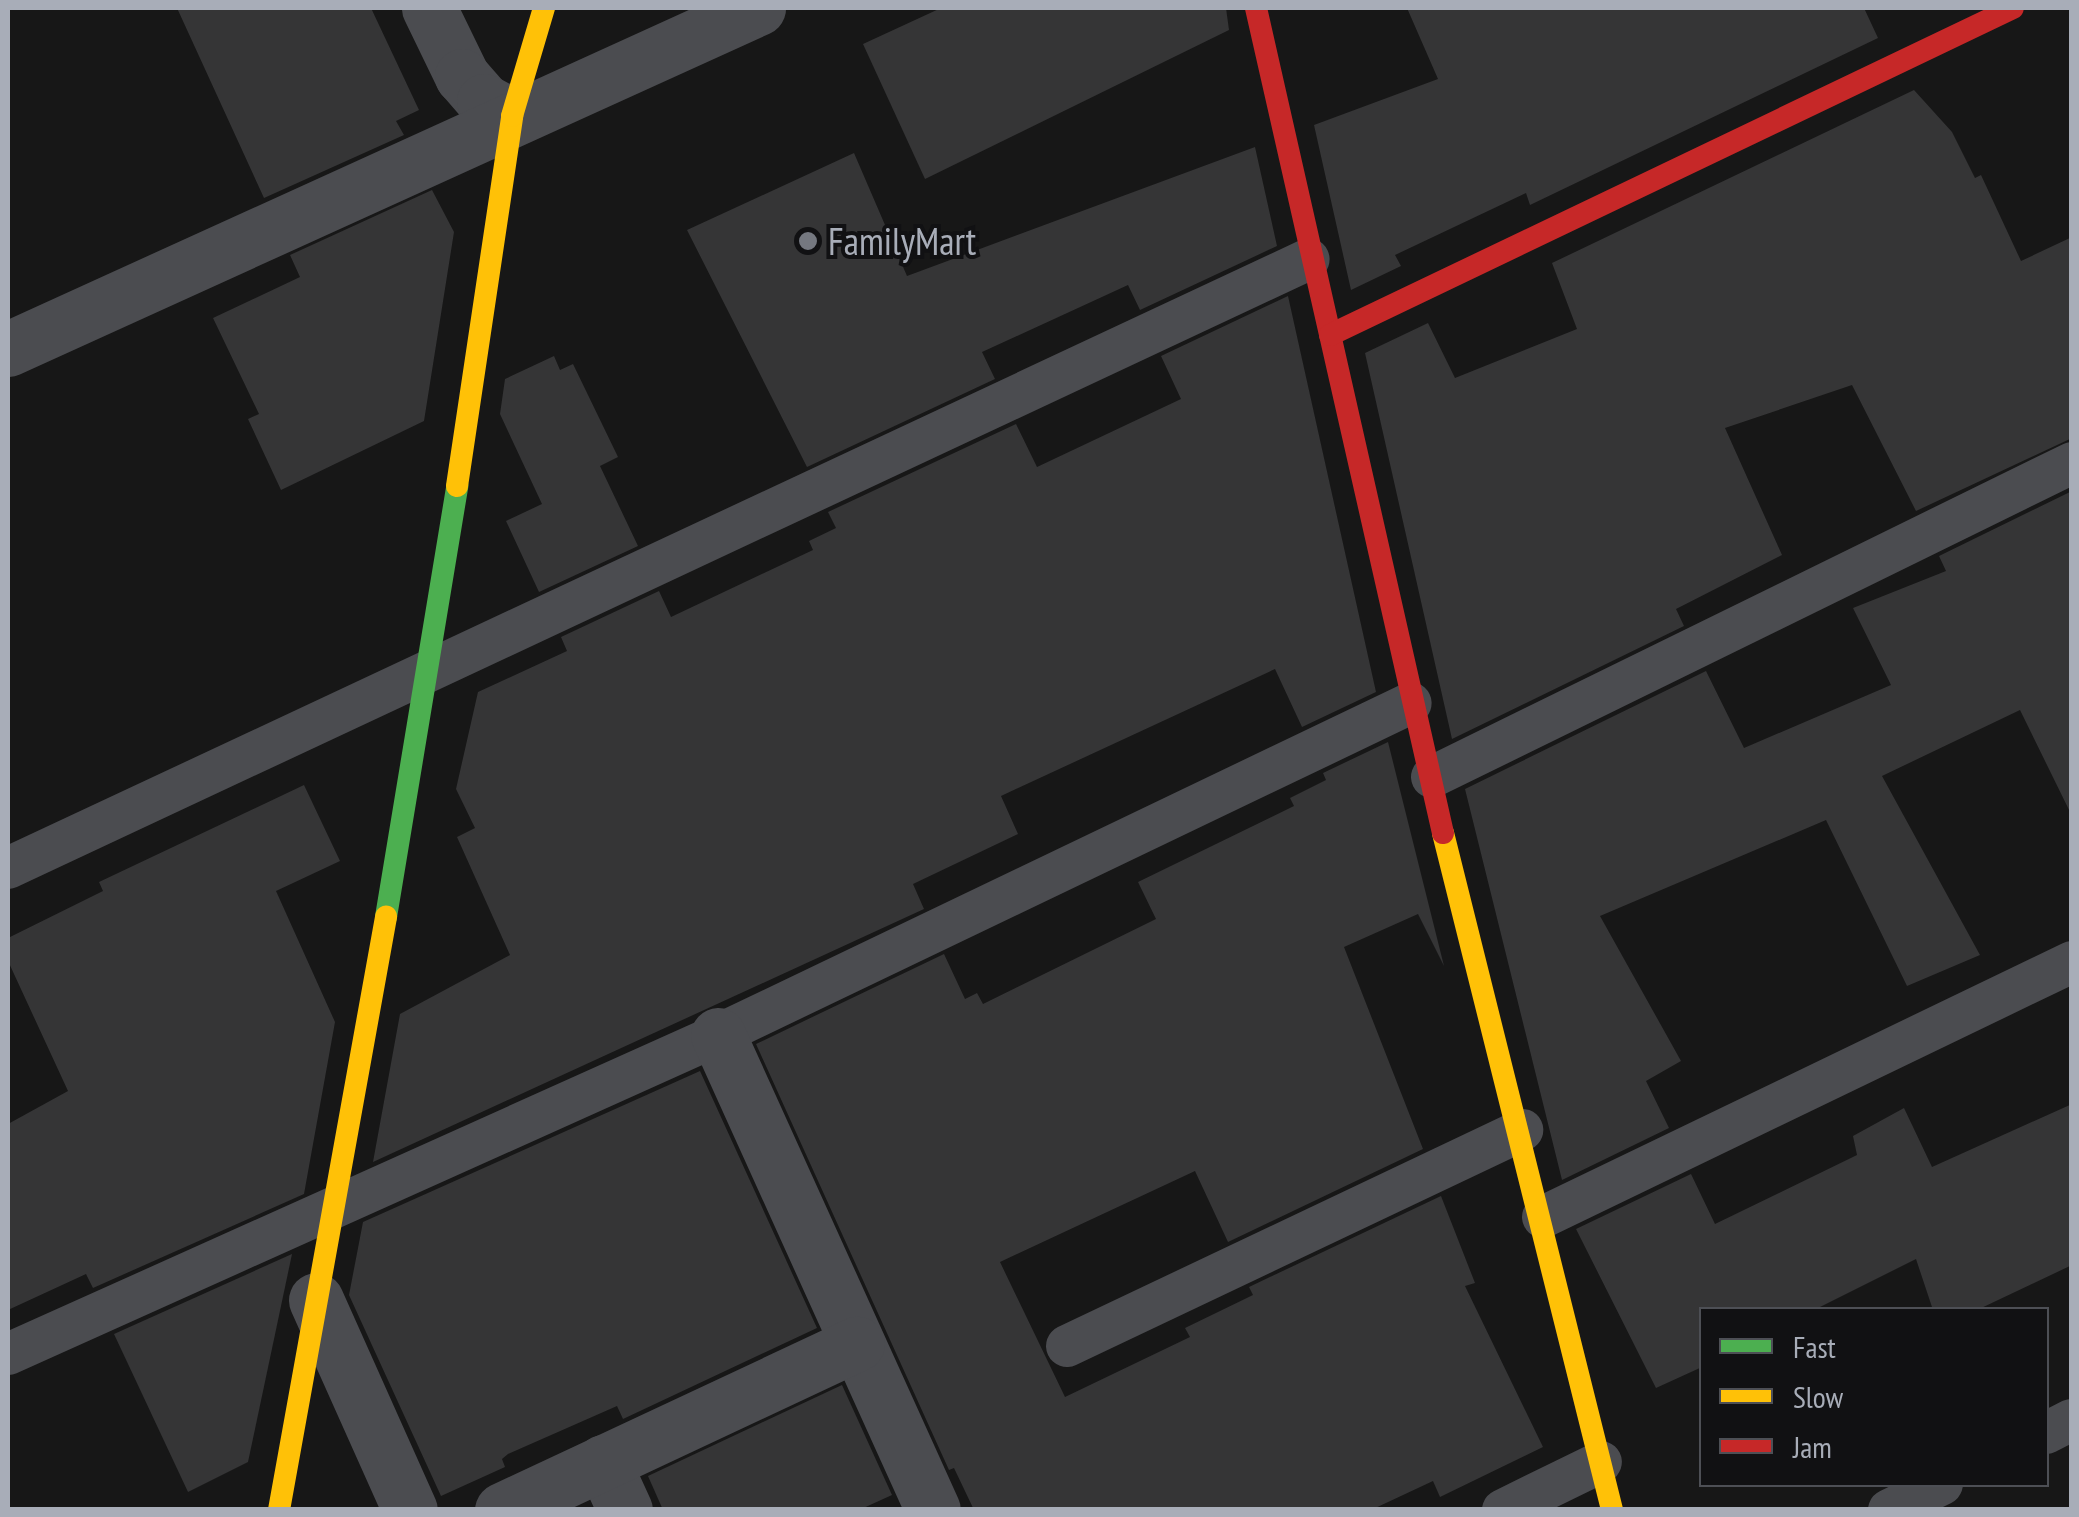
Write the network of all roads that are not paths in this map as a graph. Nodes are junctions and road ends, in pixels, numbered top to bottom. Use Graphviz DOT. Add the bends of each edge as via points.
graph roads {
  1 [pos="429,8"];
  2 [pos="544,8"];
  3 [pos="758,8"];
  4 [pos="1256,8"];
  5 [pos="2013,8"];
  6 [pos="512,116"];
  7 [pos="1309,259"];
  8 [pos="1330,335"];
  9 [pos="8,349"];
  10 [pos="2072,463"];
  11 [pos="430,670"];
  12 [pos="1411,703"];
  13 [pos="1432,777"];
  14 [pos="8,868"];
  15 [pos="2072,962"];
  16 [pos="718,1035"];
  17 [pos="1522,1130"];
  18 [pos="337,1202"];
  19 [pos="1543,1217"];
  20 [pos="316,1300"];
  21 [pos="856,1344"];
  22 [pos="1067,1346"];
  23 [pos="8,1354"];
  24 [pos="2072,1420"];
  25 [pos="2049,1432"];
  26 [pos="1601,1462"];
  27 [pos="614,1486"];
  28 [pos="1936,1487"];
  29 [pos="280,1510"];
  30 [pos="410,1510"];
  31 [pos="502,1510"];
  32 [pos="934,1510"];
  33 [pos="1503,1510"];
  34 [pos="1612,1510"];
  35 [pos="1889,1510"];
  1 -- 6 [label="street" via="462,76 484,101"];
  2 -- 6 [label="street"];
  3 -- 6 [label="street"];
  4 -- 7 [label="street"];
  5 -- 8 [label="street"];
  6 -- 9 [label="street"];
  6 -- 11 [label="street"];
  7 -- 8 [label="street"];
  7 -- 11 [label="lane"];
  8 -- 12 [label="street"];
  10 -- 13 [label="lane"];
  11 -- 14 [label="lane"];
  11 -- 18 [label="street"];
  12 -- 13 [label="street"];
  12 -- 16 [label="lane"];
  13 -- 17 [label="street"];
  15 -- 19 [label="lane"];
  16 -- 18 [label="lane"];
  16 -- 21 [label="street"];
  17 -- 19 [label="street"];
  17 -- 22 [label="lane"];
  18 -- 20 [label="street"];
  18 -- 23 [label="lane"];
  19 -- 26 [label="street"];
  20 -- 29 [label="street"];
  20 -- 30 [label="street"];
  21 -- 27 [label="street"];
  21 -- 32 [label="street"];
  24 -- 25 [label="lane"];
  26 -- 33 [label="lane"];
  26 -- 34 [label="street"];
  27 -- 31 [label="street"];
  28 -- 35 [label="lane"];
}
